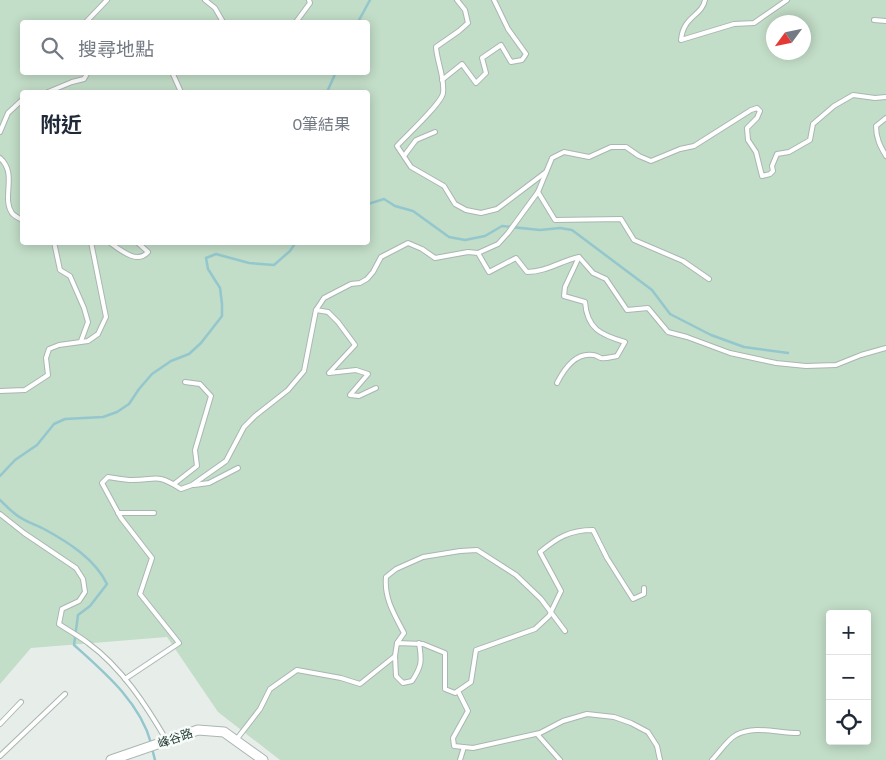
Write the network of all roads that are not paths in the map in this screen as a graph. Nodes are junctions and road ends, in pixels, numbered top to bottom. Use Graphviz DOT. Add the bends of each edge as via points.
graph roads {
  1 [pos="108,0"];
  2 [pos="205,0"];
  3 [pos="310,0"];
  4 [pos="457,0"];
  5 [pos="494,0"];
  6 [pos="705,0"];
  7 [pos="787,0"];
  8 [pos="88,20"];
  9 [pos="221,20"];
  10 [pos="297,20"];
  11 [pos="874,20"];
  12 [pos="886,20"];
  13 [pos="86,75"];
  14 [pos="173,75"];
  15 [pos="442,80"];
  16 [pos="53,90"];
  17 [pos="180,90"];
  18 [pos="886,97"];
  19 [pos="20,102"];
  20 [pos="886,118"];
  21 [pos="0,132"];
  22 [pos="435,132"];
  23 [pos="404,156"];
  24 [pos="886,156"];
  25 [pos="0,158"];
  26 [pos="548,170"];
  27 [pos="538,192"];
  28 [pos="20,219"];
  29 [pos="55,245"];
  30 [pos="91,245"];
  31 [pos="113,245"];
  32 [pos="141,245"];
  33 [pos="478,253"];
  34 [pos="579,257"];
  35 [pos="709,279"];
  36 [pos="316,310"];
  37 [pos="81,341"];
  38 [pos="886,348"];
  39 [pos="184,382"];
  40 [pos="557,383"];
  41 [pos="376,388"];
  42 [pos="0,392"];
  43 [pos="238,468"];
  44 [pos="174,484"];
  45 [pos="192,485"];
  46 [pos="118,512"];
  47 [pos="154,513"];
  48 [pos="0,514"];
  49 [pos="644,588"];
  50 [pos="551,611"];
  51 [pos="565,632"];
  52 [pos="397,643"];
  53 [pos="419,643"];
  54 [pos="394,656"];
  55 [pos="125,679"];
  56 [pos="458,691"];
  57 [pos="65,694"];
  58 [pos="21,702"];
  59 [pos="0,724"];
  60 [pos="798,733"];
  61 [pos="537,734"];
  62 [pos="236,740"];
  63 [pos="166,741"];
  64 [pos="464,747"];
  65 [pos="0,756"];
  66 [pos="111,760"];
  67 [pos="263,760"];
  68 [pos="460,760"];
  69 [pos="560,760"];
  70 [pos="660,760"];
  71 [pos="712,760"];
  1 -- 8 [label="lane"];
  2 -- 9 [label="lane" via="215,8"];
  3 -- 10 [label="lane"];
  4 -- 15 [label="lane" via="465,10 468,23 436,47"];
  5 -- 15 [label="lane" via="508,29 526,54 522,60 511,62 501,45 482,58 486,74 476,82 462,64"];
  6 -- 7 [label="lane" via="704,5 687,20 681,40 734,24 754,23"];
  11 -- 12 [label="lane"];
  13 -- 16 [label="lane" via="84,79"];
  14 -- 17 [label="lane"];
  15 -- 23 [label="lane" via="443,96 435,108 397,146"];
  18 -- 26 [label="lane" via="853,95 834,106 813,124 810,140 789,152 777,154 773,171 762,176 756,152 748,140 747,128 757,118 760,111 757,108 694,146 651,161 626,147 611,147 589,157 564,152 552,158"];
  19 -- 21 [label="lane" via="8,113"];
  20 -- 24 [label="lane" via="876,126 876,135"];
  22 -- 23 [label="lane" via="416,140"];
  23 -- 26 [label="lane" via="411,166 444,186 455,204 481,213 497,209"];
  25 -- 28 [label="lane" via="6,164 9,177 9,204 13,214"];
  26 -- 27 [label="lane"];
  27 -- 33 [label="lane" via="510,232 498,244"];
  27 -- 35 [label="lane" via="555,220 621,219 634,240 683,261"];
  29 -- 37 [label="lane" via="60,270 70,276 88,322"];
  30 -- 37 [label="lane" via="106,317 98,334 88,341"];
  31 -- 32 [label="lane" via="137,258 148,252"];
  33 -- 34 [label="lane" via="489,272 516,258 527,272 538,272"];
  33 -- 36 [label="lane" via="434,258 408,243 381,257 367,279 324,298"];
  34 -- 38 [label="lane" via="593,274 606,279 627,310 648,308 668,332 730,354 806,366 836,365"];
  34 -- 40 [label="lane" via="564,296 585,302 590,323 607,337 625,342 617,356 603,359 593,355 581,356 571,361"];
  36 -- 41 [label="lane" via="328,312 355,345 328,374 356,370 368,374 350,395 359,396"];
  36 -- 45 [label="lane" via="304,371 288,390 244,427 226,461"];
  37 -- 42 [label="lane" via="49,349 46,358 48,374 25,390"];
  39 -- 44 [label="lane" via="200,384 211,396 195,450 197,466"];
  43 -- 45 [label="lane" via="209,483"];
  44 -- 45 [label="lane" via="181,489"];
  44 -- 46 [label="lane" via="158,477 132,480 108,477 102,483"];
  46 -- 47 [label="lane"];
  46 -- 55 [label="lane" via="152,558 140,594 179,643"];
  48 -- 55 [label="lane" via="76,568 85,592 78,601 62,610 59,624 89,643"];
  49 -- 50 [label="lane" via="644,594 633,598 606,558 593,530 579,530 557,538 540,552 560,591"];
  50 -- 51 [label="lane"];
  50 -- 52 [label="lane" via="516,575 477,550 423,557 386,577 385,590 392,612 404,632"];
  50 -- 56 [label="lane" via="535,629 476,650 471,682"];
  52 -- 53 [label="lane"];
  52 -- 54 [label="lane"];
  53 -- 54 [label="lane" via="422,659 412,681 403,683 396,676"];
  53 -- 56 [label="lane" via="445,653 445,689 454,693"];
  54 -- 62 [label="lane" via="360,684 297,670 270,689 260,709"];
  55 -- 63 [label="lane"];
  56 -- 64 [label="lane" via="468,711 453,738 454,746"];
  57 -- 65 [label="lane"];
  58 -- 59 [label="lane"];
  60 -- 71 [label="lane" via="756,729 735,735"];
  61 -- 64 [label="lane" via="473,748"];
  61 -- 69 [label="lane"];
  61 -- 70 [label="lane" via="563,720 587,714 614,717 648,732 657,746"];
  62 -- 63 [label="street, 峰谷路" via="224,732 198,730"];
  62 -- 67 [label="street, 峰谷路"];
  63 -- 66 [label="street, 峰谷路"];
  64 -- 68 [label="lane"];
}
